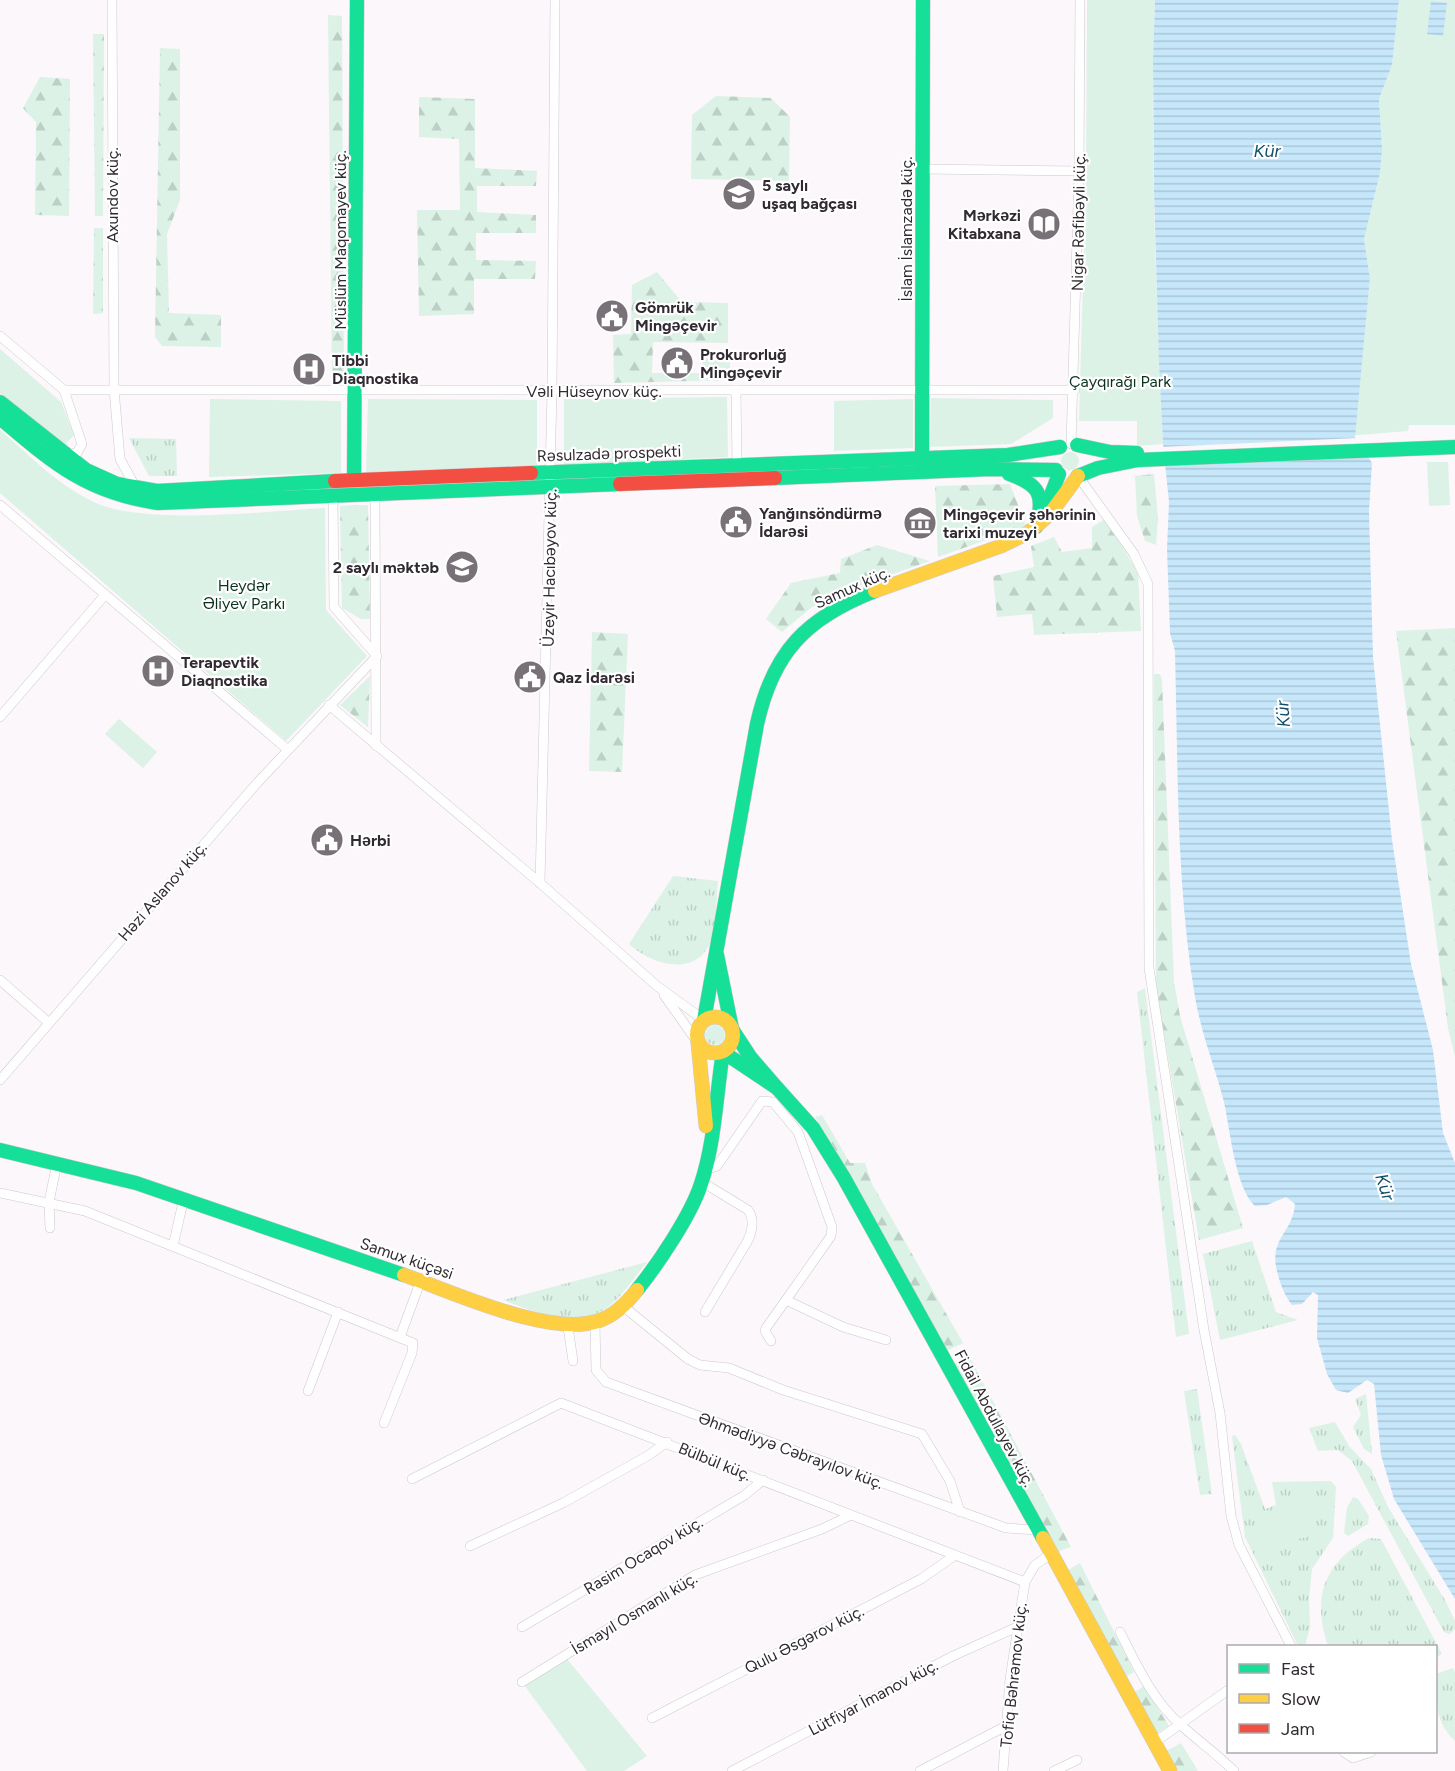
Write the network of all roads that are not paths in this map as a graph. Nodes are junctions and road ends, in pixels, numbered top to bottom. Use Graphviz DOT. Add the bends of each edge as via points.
graph roads {
  1 [pos="112,0"];
  2 [pos="357,0"];
  3 [pos="555,0"];
  4 [pos="923,0"];
  5 [pos="1080,0"];
  6 [pos="923,169"];
  7 [pos="1079,171"];
  8 [pos="0,336"];
  9 [pos="114,389"];
  10 [pos="64,390"];
  11 [pos="736,390"];
  12 [pos="1075,390"];
  13 [pos="357,391"];
  14 [pos="922,391"];
  15 [pos="552,392"];
  16 [pos="0,402"];
  17 [pos="0,418"];
  18 [pos="1455,438"];
  19 [pos="1405,444"];
  20 [pos="1070,445"];
  21 [pos="1455,447"];
  22 [pos="64,455"];
  23 [pos="1138,456"];
  24 [pos="922,457"];
  25 [pos="737,465"];
  26 [pos="992,469"];
  27 [pos="1058,472"];
  28 [pos="1078,476"];
  29 [pos="550,479"];
  30 [pos="354,480"];
  31 [pos="136,488"];
  32 [pos="375,494"];
  33 [pos="333,496"];
  34 [pos="158,497"];
  35 [pos="1,507"];
  36 [pos="1036,527"];
  37 [pos="105,595"];
  38 [pos="377,656"];
  39 [pos="329,705"];
  40 [pos="0,717"];
  41 [pos="376,746"];
  42 [pos="287,749"];
  43 [pos="540,883"];
  44 [pos="717,955"];
  45 [pos="0,980"];
  46 [pos="657,986"];
  47 [pos="704,1020"];
  48 [pos="48,1022"];
  49 [pos="732,1029"];
  50 [pos="698,1043"];
  51 [pos="723,1052"];
  52 [pos="0,1080"];
  53 [pos="777,1088"];
  54 [pos="708,1146"];
  55 [pos="0,1150"];
  56 [pos="57,1163"];
  57 [pos="703,1176"];
  58 [pos="0,1193"];
  59 [pos="184,1198"];
  60 [pos="49,1202"];
  61 [pos="50,1228"];
  62 [pos="173,1246"];
  63 [pos="421,1280"];
  64 [pos="786,1300"];
  65 [pos="624,1307"];
  66 [pos="338,1312"];
  67 [pos="705,1312"];
  68 [pos="595,1323"];
  69 [pos="567,1327"];
  70 [pos="400,1337"];
  71 [pos="886,1340"];
  72 [pos="771,1341"];
  73 [pos="573,1361"];
  74 [pos="308,1391"];
  75 [pos="384,1423"];
  76 [pos="667,1442"];
  77 [pos="412,1479"];
  78 [pos="763,1480"];
  79 [pos="960,1512"];
  80 [pos="851,1515"];
  81 [pos="1036,1530"];
  82 [pos="470,1546"];
  83 [pos="1051,1554"];
  84 [pos="954,1556"];
  85 [pos="1025,1582"];
  86 [pos="522,1627"];
  87 [pos="1017,1627"];
  88 [pos="1120,1632"];
  89 [pos="1290,1645"];
  90 [pos="522,1682"];
  91 [pos="1227,1691"];
  92 [pos="652,1718"];
  93 [pos="1006,1726"];
  94 [pos="1181,1726"];
  95 [pos="1155,1743"];
  96 [pos="1346,1753"];
  97 [pos="1368,1753"];
  98 [pos="1077,1760"];
  99 [pos="732,1771"];
  100 [pos="920,1771"];
  101 [pos="1004,1771"];
  102 [pos="1054,1771"];
  103 [pos="1170,1771"];
  104 [pos="1234,1771"];
  1 -- 9 [label="street, Axundov küç."];
  2 -- 13 [label="main road, Müslüm Maqomayev küç."];
  3 -- 15 [label="street, Üzeyir Hacıbəyov küç."];
  4 -- 6 [label="main road, İslam İslamzadə küç."];
  5 -- 7 [label="street, Nigar Rəfibəyli küç."];
  6 -- 7 [label="street"];
  6 -- 14 [label="main road, İslam İslamzadə küç."];
  7 -- 12 [label="street, Nigar Rəfibəyli küç."];
  8 -- 10 [label="street"];
  9 -- 10 [label="street, Vəli Hüseynov küç."];
  9 -- 13 [label="street, Vəli Hüseynov küç."];
  9 -- 31 [label="street, Axundov küç." via="120,459"];
  10 -- 22 [label="street" via="82,444 77,453"];
  11 -- 14 [label="street, Vəli Hüseynov küç."];
  11 -- 15 [label="street, Vəli Hüseynov küç."];
  11 -- 25 [label="street"];
  12 -- 14 [label="street, Vəli Hüseynov küç."];
  12 -- 20 [label="street, Nigar Rəfibəyli küç."];
  13 -- 15 [label="street, Vəli Hüseynov küç."];
  13 -- 30 [label="main road, Müslüm Maqomayev küç."];
  14 -- 24 [label="main road, İslam İslamzadə küç."];
  15 -- 29 [label="street, Üzeyir Hacıbəyov küç."];
  16 -- 22 [label="main road"];
  17 -- 34 [label="main road" via="82,482 113,495"];
  18 -- 19 [label="main road"];
  19 -- 21 [label="main road"];
  19 -- 23 [label="main road"];
  20 -- 23 [label="main road"];
  20 -- 24 [label="main road, Rəsulzadə prospekti" via="1020,454"];
  20 -- 27 [label="main road" via="1054,455"];
  20 -- 28 [label="main road" via="1085,452 1088,463"];
  22 -- 31 [label="main road" via="101,478"];
  23 -- 28 [label="main road"];
  24 -- 25 [label="main road, Rəsulzadə prospekti"];
  25 -- 29 [label="main road, Rəsulzadə prospekti"];
  26 -- 27 [label="main road, Rəsulzadə prospekti"];
  26 -- 29 [label="main road, Rəsulzadə prospekti"];
  26 -- 36 [label="main road" via="1035,486 1041,504"];
  27 -- 28 [label="main road" via="1068,478"];
  27 -- 36 [label="main road" via="1045,513"];
  28 -- 36 [label="main road, Samux küç." via="1060,503"];
  28 -- 89 [label="street" via="1134,554 1148,584 1149,968 1220,1413 1231,1516 1239,1545"];
  29 -- 30 [label="main road, Rəsulzadə prospekti"];
  29 -- 32 [label="main road, Rəsulzadə prospekti"];
  29 -- 43 [label="street, Üzeyir Hacıbəyov küç."];
  30 -- 32 [label="street"];
  30 -- 33 [label="street"];
  30 -- 34 [label="main road, Rəsulzadə prospekti"];
  31 -- 34 [label="main road"];
  32 -- 33 [label="main road, Rəsulzadə prospekti"];
  32 -- 38 [label="street"];
  33 -- 34 [label="main road, Rəsulzadə prospekti"];
  33 -- 38 [label="street" via="333,607"];
  35 -- 37 [label="street"];
  36 -- 44 [label="main road, Samux küç." via="845,605 815,621 789,646 773,671 761,706"];
  37 -- 40 [label="street"];
  37 -- 42 [label="street"];
  38 -- 39 [label="street, Həzi Aslanov küç."];
  38 -- 41 [label="street"];
  39 -- 41 [label="street"];
  39 -- 42 [label="street, Həzi Aslanov küç."];
  41 -- 43 [label="street"];
  42 -- 48 [label="street, Həzi Aslanov küç."];
  43 -- 46 [label="street"];
  44 -- 47 [label="main road, Samux küç."];
  44 -- 49 [label="main road"];
  45 -- 48 [label="street"];
  46 -- 47 [label="street"];
  46 -- 50 [label="street"];
  47 -- 49 [label="main road" via="720,1017"];
  47 -- 50 [label="main road" via="698,1028"];
  48 -- 52 [label="street, Həzi Aslanov küç."];
  49 -- 51 [label="main road" via="733,1040"];
  49 -- 53 [label="main road"];
  50 -- 51 [label="main road" via="711,1053"];
  50 -- 54 [label="main road"];
  51 -- 53 [label="main road"];
  51 -- 54 [label="main road"];
  53 -- 81 [label="main road, Fidail Abdullayev küç." via="819,1138 935,1341"];
  54 -- 57 [label="main road, Samux küçəsi"];
  55 -- 56 [label="main road, Samux küçəsi"];
  56 -- 59 [label="main road, Samux küçəsi"];
  56 -- 60 [label="street"];
  57 -- 64 [label="street" via="717,1166 762,1101 772,1102 798,1132 832,1227 831,1236"];
  57 -- 65 [label="main road, Samux küçəsi" via="694,1200 653,1269"];
  57 -- 67 [label="street" via="748,1210 752,1221 747,1242"];
  58 -- 60 [label="street"];
  59 -- 62 [label="street"];
  59 -- 63 [label="main road, Samux küçəsi"];
  60 -- 61 [label="street"];
  60 -- 62 [label="street" via="85,1211"];
  62 -- 66 [label="street"];
  63 -- 69 [label="main road, Samux küçəsi" via="531,1319"];
  63 -- 70 [label="street"];
  64 -- 71 [label="street" via="843,1327"];
  64 -- 72 [label="street" via="766,1328"];
  65 -- 68 [label="main road, Samux küçəsi"];
  65 -- 79 [label="street" via="700,1365 729,1368 783,1390 922,1434 950,1481"];
  66 -- 70 [label="street"];
  66 -- 74 [label="street"];
  68 -- 69 [label="main road, Samux küçəsi"];
  68 -- 79 [label="street, Əhmədiyyə Cəbrayılov küç." via="596,1370 606,1382"];
  69 -- 73 [label="street"];
  70 -- 75 [label="street" via="414,1346"];
  76 -- 77 [label="street, Bülbül küç." via="558,1403 534,1419"];
  76 -- 78 [label="street, Bülbül küç."];
  76 -- 82 [label="street" via="563,1503"];
  78 -- 80 [label="street, Bülbül küç."];
  78 -- 86 [label="street, Rasim Ocaqov küç." via="745,1495"];
  79 -- 81 [label="street, Əhmədiyyə Cəbrayılov küç." via="1006,1528"];
  80 -- 84 [label="street, Bülbül küç."];
  80 -- 90 [label="street, İsmayıl Osmanlı küç." via="801,1538 694,1575"];
  81 -- 83 [label="main road, Fidail Abdullayev küç."];
  83 -- 85 [label="street, Tofiq Bəhrəmov küç." via="1035,1565"];
  83 -- 95 [label="main road, Fidail Abdullayev küç."];
  84 -- 85 [label="street, Bülbül küç."];
  84 -- 92 [label="street, Qulu Əsgərov küç." via="921,1579"];
  85 -- 87 [label="street, Tofiq Bəhrəmov küç."];
  87 -- 93 [label="street, Tofiq Bəhrəmov küç."];
  87 -- 99 [label="street, Lütfiyar İmanov küç."];
  88 -- 94 [label="street" via="1142,1676"];
  91 -- 94 [label="street"];
  93 -- 100 [label="street"];
  93 -- 101 [label="street, Tofiq Bəhrəmov küç."];
  94 -- 95 [label="street"];
  94 -- 104 [label="street"];
  95 -- 103 [label="main road, Fidail Abdullayev küç."];
  96 -- 97 [label="street" via="1353,1758"];
  98 -- 102 [label="street"];
}
